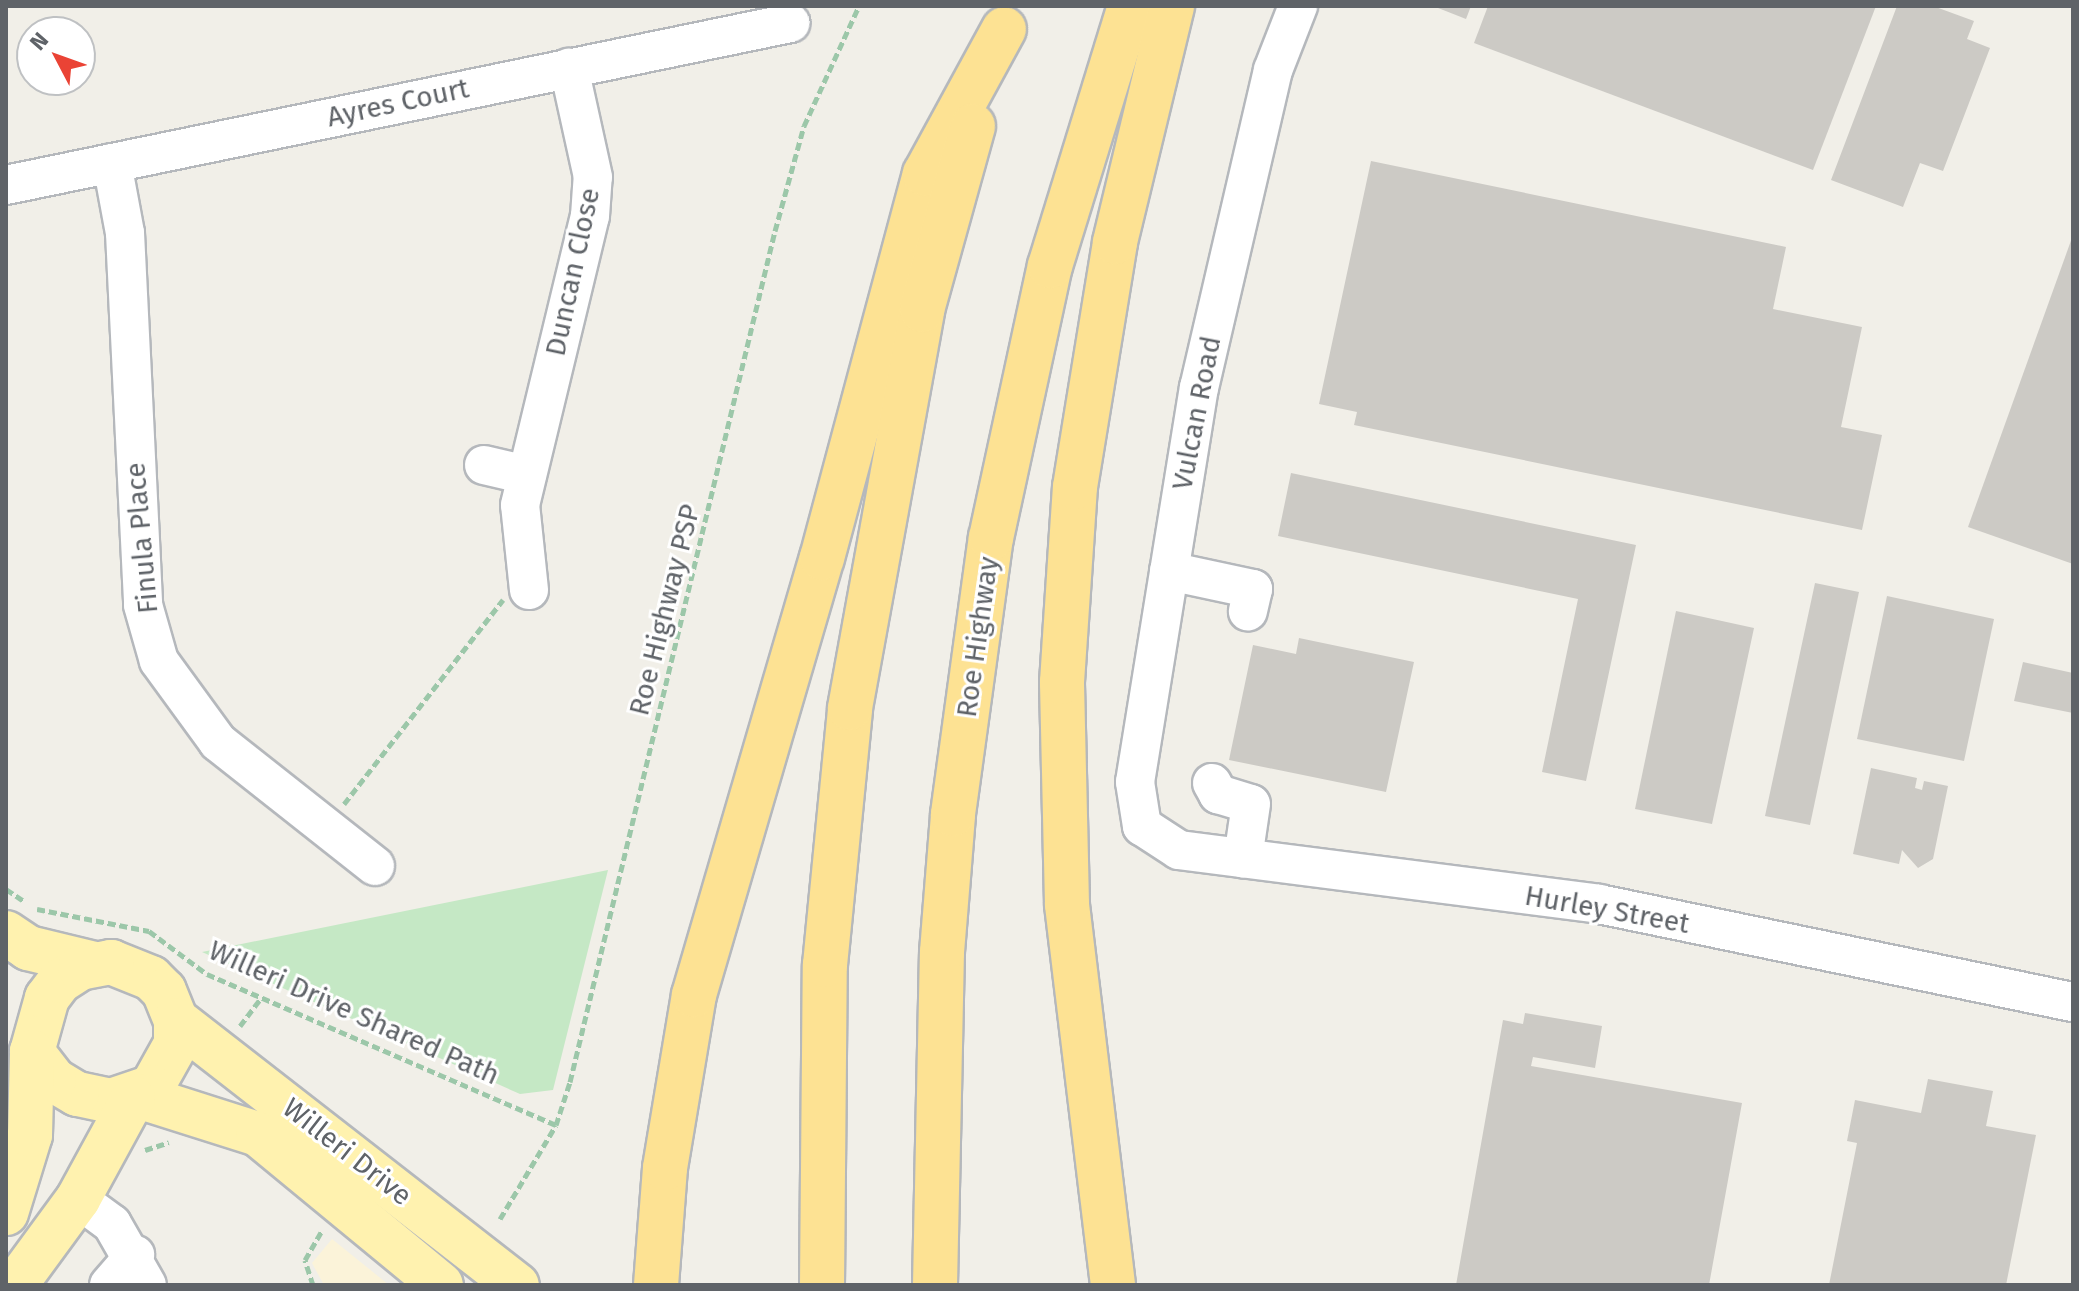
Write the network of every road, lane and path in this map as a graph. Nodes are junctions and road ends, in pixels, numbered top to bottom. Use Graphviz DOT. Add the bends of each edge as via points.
graph roads {
  1 [pos="859,6"];
  2 [pos="1130,6"];
  3 [pos="1172,6"];
  4 [pos="1298,6"];
  5 [pos="1008,18"];
  6 [pos="790,23"];
  7 [pos="569,68"];
  8 [pos="112,163"];
  9 [pos="6,185"];
  10 [pos="484,465"];
  11 [pos="527,475"];
  12 [pos="1169,571"];
  13 [pos="529,590"];
  14 [pos="1248,611"];
  15 [pos="1212,783"];
  16 [pos="1142,826"];
  17 [pos="324,830"];
  18 [pos="1243,858"];
  19 [pos="375,866"];
  20 [pos="6,889"];
  21 [pos="6,933"];
  22 [pos="94,964"];
  23 [pos="2073,1002"];
  24 [pos="6,1006"];
  25 [pos="176,1020"];
  26 [pos="35,1048"];
  27 [pos="136,1097"];
  28 [pos="556,1125"];
  29 [pos="185,1144"];
  30 [pos="135,1160"];
  31 [pos="78,1199"];
  32 [pos="6,1213"];
  33 [pos="500,1219"];
  34 [pos="337,1232"];
  35 [pos="141,1270"];
  36 [pos="16,1272"];
  37 [pos="649,1276"];
  38 [pos="1113,1283"];
  39 [pos="109,1285"];
  40 [pos="313,1285"];
  41 [pos="441,1285"];
  42 [pos="517,1285"];
  43 [pos="822,1285"];
  44 [pos="935,1285"];
  1 -- 28 [label="path, Roe Highway PSP" via="804,126 775,231 623,874"];
  2 -- 44 [label="highway, Roe Highway" via="1050,266 991,538 953,814 942,952"];
  3 -- 38 [label="highway" via="1112,257 1075,487 1062,682 1067,904"];
  4 -- 12 [label="street, Vulcan Road" via="1273,70 1203,371"];
  5 -- 37 [label="highway" via="925,174 904,246 822,558 694,995"];
  5 -- 43 [label="highway" via="922,310 850,708 825,965"];
  6 -- 7 [label="street, Ayres Court"];
  7 -- 8 [label="street, Ayres Court"];
  7 -- 11 [label="street, Duncan Close" via="590,146 590,216"];
  8 -- 9 [label="street, Ayres Court"];
  8 -- 17 [label="street, Finula Place" via="125,233 143,605 159,661 218,742"];
  10 -- 11 [label="street"];
  11 -- 13 [label="street, Duncan Close" via="520,505"];
  12 -- 14 [label="street" via="1253,589"];
  12 -- 16 [label="street, Vulcan Road" via="1135,782"];
  13 -- 17 [label="path" via="502,601"];
  15 -- 18 [label="street" via="1218,794 1251,804"];
  16 -- 18 [label="street, Hurley Street" via="1179,850"];
  17 -- 19 [label="street, Finula Place"];
  18 -- 23 [label="street, Hurley Street" via="1599,904"];
  20 -- 28 [label="path, Willeri Drive Shared Path" via="40,911 149,931 207,974"];
  21 -- 22 [label="main road, Willeri Drive" via="28,948"];
  22 -- 25 [label="main road, Willeri Drive" via="130,966 151,978"];
  22 -- 26 [label="main road" via="60,981 47,998"];
  24 -- 26 [label="main road, Willeri Drive"];
  25 -- 27 [label="main road" via="168,1068"];
  25 -- 42 [label="main road, Willeri Drive"];
  26 -- 27 [label="main road, Willeri Drive" via="54,1080 77,1094 111,1101"];
  26 -- 32 [label="main road" via="30,1135"];
  27 -- 31 [label="main road"];
  27 -- 41 [label="main road, Willeri Drive" via="258,1134"];
  28 -- 33 [label="path, Roe Highway PSP"];
  29 -- 30 [label="path" via="152,1145"];
  31 -- 35 [label="street" via="112,1224"];
  31 -- 36 [label="main road"];
  34 -- 40 [label="path" via="327,1224 305,1260"];
  35 -- 39 [label="street"];
}
